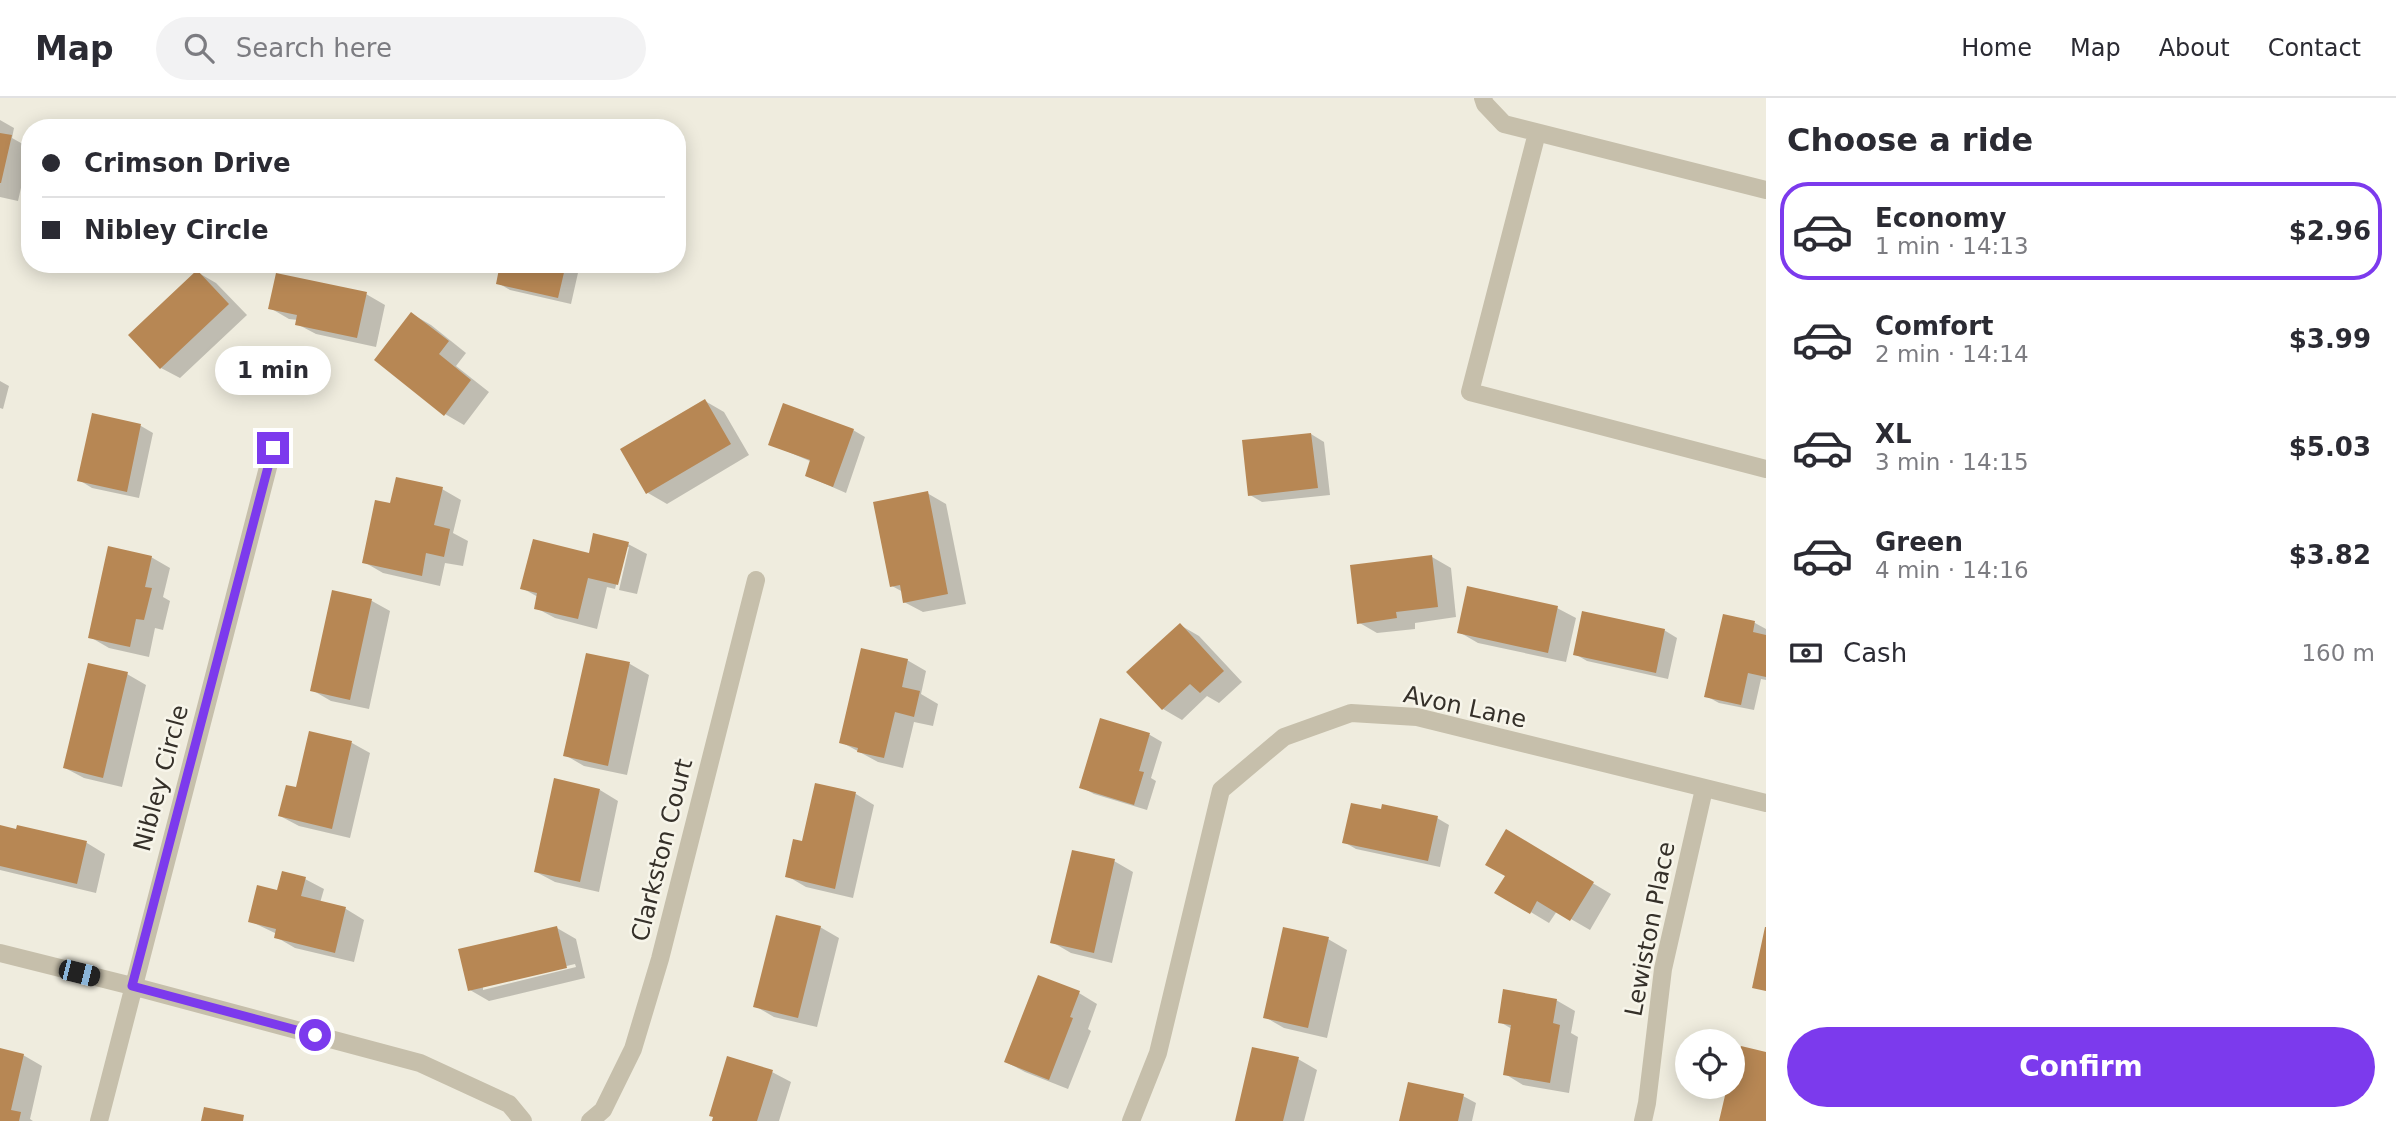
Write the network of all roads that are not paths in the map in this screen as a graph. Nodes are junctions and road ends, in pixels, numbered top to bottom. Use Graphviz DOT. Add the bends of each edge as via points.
graph roads {
  1 [pos="1483,98"];
  2 [pos="1537,132"];
  3 [pos="1766,190"];
  4 [pos="273,448"];
  5 [pos="1766,469"];
  6 [pos="756,580"];
  7 [pos="1704,789"];
  8 [pos="1766,803"];
  9 [pos="0,953"];
  10 [pos="132,986"];
  11 [pos="99,1121"];
  12 [pos="523,1121"];
  13 [pos="590,1121"];
  14 [pos="1131,1121"];
  15 [pos="1643,1121"];
  1 -- 2 [label="street" via="1504,124"];
  2 -- 3 [label="street"];
  2 -- 5 [label="street" via="1470,392"];
  4 -- 10 [label="street, Nibley Circle"];
  6 -- 13 [label="street, Clarkston Court" via="633,1049 603,1110"];
  7 -- 8 [label="street, Avon Lane"];
  7 -- 14 [label="street, Avon Lane" via="1418,717 1350,713 1284,737 1221,790 1158,1053"];
  7 -- 15 [label="street, Lewiston Place" via="1663,968"];
  9 -- 10 [label="street"];
  10 -- 11 [label="street, Nibley Circle"];
  10 -- 12 [label="street" via="420,1063 509,1104"];
}
